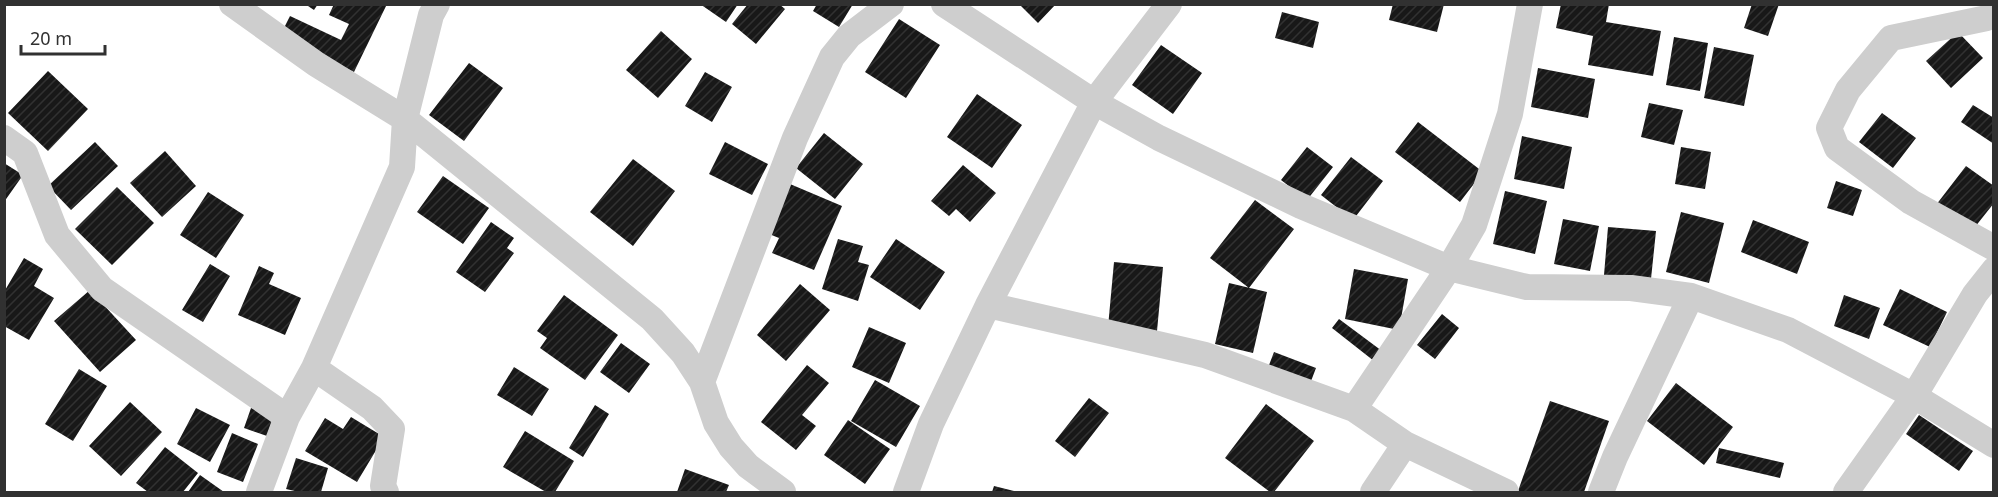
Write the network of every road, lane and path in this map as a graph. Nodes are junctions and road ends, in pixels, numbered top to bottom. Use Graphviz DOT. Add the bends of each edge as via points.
graph roads {
  1 [pos="232,4"];
  2 [pos="436,4"];
  3 [pos="891,4"];
  4 [pos="944,4"];
  5 [pos="1169,4"];
  6 [pos="1530,4"];
  7 [pos="1994,12"];
  8 [pos="1094,102"];
  9 [pos="405,119"];
  10 [pos="4,138"];
  11 [pos="1994,248"];
  12 [pos="1449,268"];
  13 [pos="1994,270"];
  14 [pos="1691,296"];
  15 [pos="988,305"];
  16 [pos="314,368"];
  17 [pos="702,382"];
  18 [pos="1914,396"];
  19 [pos="1354,409"];
  20 [pos="287,417"];
  21 [pos="1405,444"];
  22 [pos="1994,445"];
  23 [pos="259,492"];
  24 [pos="386,492"];
  25 [pos="783,492"];
  26 [pos="906,492"];
  27 [pos="1373,492"];
  28 [pos="1506,492"];
  29 [pos="1601,492"];
  30 [pos="1846,492"];
  1 -- 9 [label="street" via="316,64"];
  2 -- 9 [label="street"];
  3 -- 17 [label="street" via="849,36 832,57 795,138"];
  4 -- 8 [label="street"];
  5 -- 8 [label="street"];
  6 -- 12 [label="street" via="1510,114 1474,225"];
  7 -- 11 [label="street" via="1987,18 1892,38 1848,90 1829,128 1837,148 1901,196"];
  8 -- 12 [label="street" via="1301,206"];
  8 -- 15 [label="street"];
  9 -- 16 [label="street" via="402,167"];
  9 -- 17 [label="street" via="652,320 683,353"];
  10 -- 20 [label="street" via="25,153 57,234 102,289"];
  12 -- 14 [label="street" via="1527,287 1630,288"];
  12 -- 19 [label="street"];
  13 -- 18 [label="street" via="1975,294"];
  14 -- 18 [label="street" via="1788,330"];
  14 -- 29 [label="street"];
  15 -- 19 [label="street" via="1205,355"];
  15 -- 26 [label="street" via="931,424"];
  16 -- 20 [label="street"];
  16 -- 24 [label="street" via="372,408 392,429 383,486"];
  17 -- 25 [label="street" via="716,423 731,447 748,466"];
  18 -- 22 [label="street"];
  18 -- 30 [label="street"];
  19 -- 21 [label="street"];
  20 -- 23 [label="street"];
  21 -- 27 [label="street"];
  21 -- 28 [label="street"];
}
